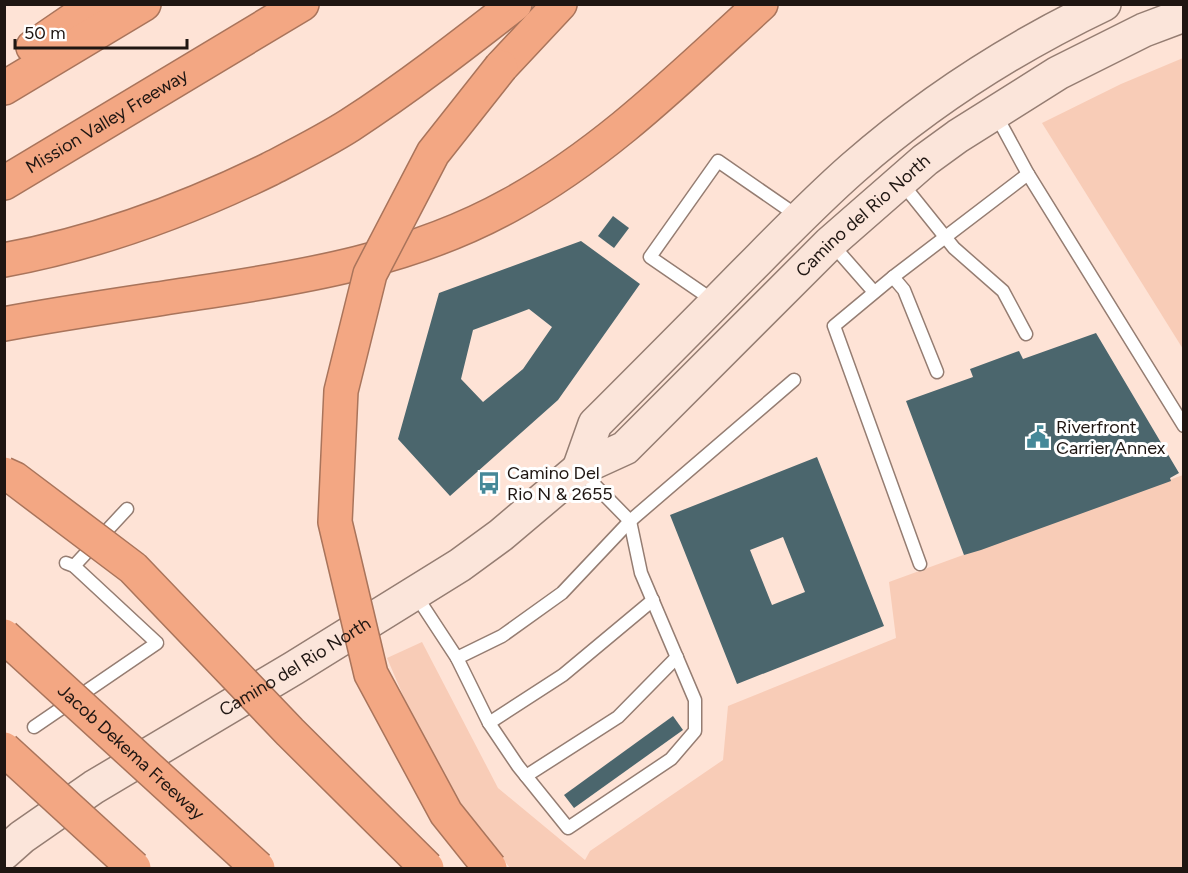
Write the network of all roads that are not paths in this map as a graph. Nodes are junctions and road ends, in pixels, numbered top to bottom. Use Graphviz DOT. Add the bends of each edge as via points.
graph roads {
  1 [pos="96,4"];
  2 [pos="144,4"];
  3 [pos="302,4"];
  4 [pos="515,4"];
  5 [pos="560,4"];
  6 [pos="761,4"];
  7 [pos="1104,4"];
  8 [pos="1184,15"];
  9 [pos="4,65"];
  10 [pos="972,79"];
  11 [pos="4,88"];
  12 [pos="994,111"];
  13 [pos="1028,174"];
  14 [pos="901,181"];
  15 [pos="4,183"];
  16 [pos="800,217"];
  17 [pos="945,236"];
  18 [pos="830,243"];
  19 [pos="4,260"];
  20 [pos="893,277"];
  21 [pos="874,292"];
  22 [pos="716,303"];
  23 [pos="4,324"];
  24 [pos="1026,334"];
  25 [pos="937,372"];
  26 [pos="794,380"];
  27 [pos="1184,426"];
  28 [pos="579,469"];
  29 [pos="4,474"];
  30 [pos="127,509"];
  31 [pos="630,521"];
  32 [pos="920,564"];
  33 [pos="415,594"];
  34 [pos="653,600"];
  35 [pos="4,636"];
  36 [pos="677,657"];
  37 [pos="457,658"];
  38 [pos="489,723"];
  39 [pos="34,727"];
  40 [pos="4,749"];
  41 [pos="526,776"];
  42 [pos="4,853"];
  43 [pos="134,868"];
  44 [pos="258,868"];
  45 [pos="427,868"];
  46 [pos="490,868"];
  1 -- 9 [label="highway"];
  2 -- 11 [label="highway"];
  3 -- 15 [label="highway, Mission Valley Freeway"];
  4 -- 19 [label="highway" via="348,126 244,182 129,227"];
  5 -- 46 [label="highway, bridge" via="501,68 433,153 370,274 341,391 335,522 371,674 446,813"];
  6 -- 23 [label="highway" via="651,105 583,160 508,206 434,240 354,266"];
  7 -- 10 [label="main road" via="1038,38"];
  8 -- 12 [label="main road, Camino del Rio North" via="1101,51"];
  10 -- 12 [label="main road"];
  10 -- 16 [label="main road" via="889,138"];
  12 -- 13 [label="lane"];
  12 -- 14 [label="main road, Camino del Rio North"];
  13 -- 17 [label="lane"];
  13 -- 27 [label="lane"];
  14 -- 17 [label="lane"];
  14 -- 18 [label="main road, Camino del Rio North"];
  16 -- 22 [label="main road"];
  16 -- 22 [label="lane" via="718,161 650,257"];
  17 -- 20 [label="lane"];
  17 -- 24 [label="lane" via="1003,291"];
  18 -- 21 [label="lane"];
  18 -- 28 [label="main road, Camino del Rio North" via="625,448"];
  20 -- 21 [label="lane"];
  20 -- 25 [label="lane" via="904,290"];
  21 -- 32 [label="lane" via="834,326"];
  22 -- 28 [label="main road" via="595,424"];
  26 -- 31 [label="lane"];
  28 -- 31 [label="lane"];
  28 -- 33 [label="main road, Camino del Rio North" via="501,535"];
  29 -- 45 [label="highway, bridge" via="132,568"];
  30 -- 39 [label="lane" via="70,565 157,643"];
  31 -- 34 [label="lane" via="641,573"];
  31 -- 37 [label="lane" via="561,592 502,636"];
  33 -- 37 [label="lane"];
  33 -- 42 [label="main road, Camino del Rio North" via="94,787"];
  34 -- 36 [label="lane"];
  34 -- 38 [label="lane" via="563,675"];
  35 -- 44 [label="highway, Jacob Dekema Freeway, bridge"];
  36 -- 41 [label="lane" via="618,717"];
  36 -- 41 [label="lane" via="695,700 695,731 671,759 568,828"];
  37 -- 38 [label="lane"];
  38 -- 41 [label="lane"];
  40 -- 43 [label="highway, bridge"];
}
